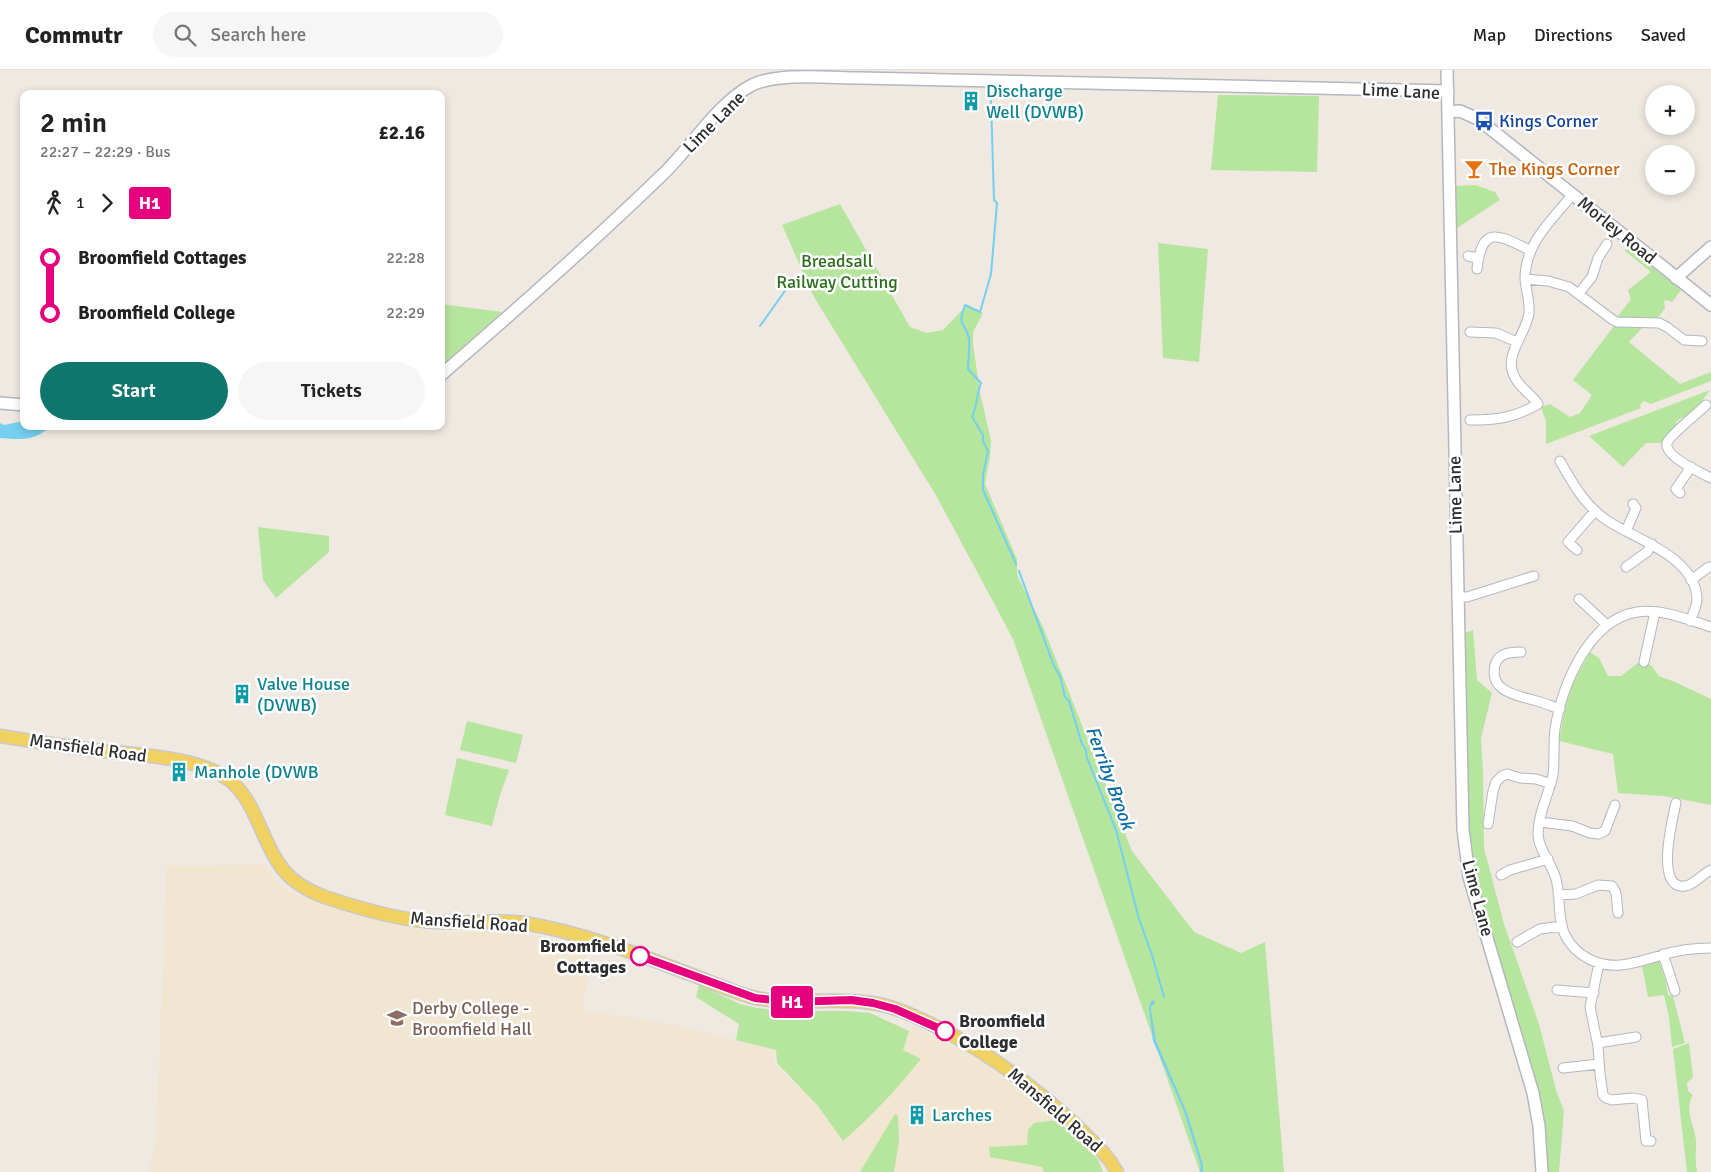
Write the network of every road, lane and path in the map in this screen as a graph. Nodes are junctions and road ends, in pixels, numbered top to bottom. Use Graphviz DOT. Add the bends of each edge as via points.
graph roads {
  1 [pos="1447,70"];
  2 [pos="1448,91"];
  3 [pos="1448,112"];
  4 [pos="1572,194"];
  5 [pos="1607,244"];
  6 [pos="1711,247"];
  7 [pos="1529,250"];
  8 [pos="1468,256"];
  9 [pos="1478,258"];
  10 [pos="1477,269"];
  11 [pos="1676,278"];
  12 [pos="1525,279"];
  13 [pos="1579,293"];
  14 [pos="1711,305"];
  15 [pos="1470,332"];
  16 [pos="1483,332"];
  17 [pos="1702,341"];
  18 [pos="1483,342"];
  19 [pos="1517,342"];
  20 [pos="445,372"];
  21 [pos="0,403"];
  22 [pos="20,405"];
  23 [pos="1706,405"];
  24 [pos="1470,420"];
  25 [pos="1560,461"];
  26 [pos="1691,467"];
  27 [pos="1711,478"];
  28 [pos="1680,493"];
  29 [pos="1633,504"];
  30 [pos="1595,511"];
  31 [pos="1626,531"];
  32 [pos="1652,544"];
  33 [pos="1577,550"];
  34 [pos="1709,567"];
  35 [pos="1626,568"];
  36 [pos="1534,576"];
  37 [pos="1691,580"];
  38 [pos="1457,597"];
  39 [pos="1579,599"];
  40 [pos="1655,612"];
  41 [pos="1690,621"];
  42 [pos="1607,625"];
  43 [pos="1711,628"];
  44 [pos="1521,652"];
  45 [pos="1644,662"];
  46 [pos="1560,709"];
  47 [pos="0,736"];
  48 [pos="1551,784"];
  49 [pos="1676,803"];
  50 [pos="1615,805"];
  51 [pos="1540,822"];
  52 [pos="1488,824"];
  53 [pos="1548,859"];
  54 [pos="1711,870"];
  55 [pos="1501,875"];
  56 [pos="1558,895"];
  57 [pos="1618,913"];
  58 [pos="1562,926"];
  59 [pos="1518,942"];
  60 [pos="1711,948"];
  61 [pos="1663,954"];
  62 [pos="1599,963"];
  63 [pos="1557,990"];
  64 [pos="1675,991"];
  65 [pos="1594,993"];
  66 [pos="1636,1037"];
  67 [pos="1598,1043"];
  68 [pos="1599,1064"];
  69 [pos="1562,1068"];
  70 [pos="1651,1140"];
  71 [pos="1117,1172"];
  72 [pos="1542,1172"];
  1 -- 2 [label="street"];
  2 -- 3 [label="street, Lime Lane"];
  2 -- 20 [label="street, Lime Lane" via="871,78 765,80 739,94 663,174 558,273"];
  3 -- 4 [label="street, Morley Road" via="1460,111 1478,119"];
  3 -- 38 [label="street, Lime Lane"];
  4 -- 7 [label="street"];
  4 -- 11 [label="street, Morley Road"];
  5 -- 13 [label="street" via="1592,277"];
  6 -- 11 [label="street"];
  7 -- 9 [label="street" via="1503,237 1493,237 1485,242"];
  7 -- 12 [label="street"];
  8 -- 9 [label="street"];
  9 -- 10 [label="street"];
  11 -- 14 [label="street, Morley Road"];
  12 -- 13 [label="street" via="1558,282"];
  12 -- 19 [label="street" via="1529,312"];
  13 -- 17 [label="street" via="1612,320 1659,324 1687,346"];
  15 -- 16 [label="street"];
  16 -- 18 [label="street"];
  16 -- 19 [label="street" via="1496,332"];
  19 -- 24 [label="street" via="1512,359 1513,373 1538,404 1485,424"];
  21 -- 22 [label="street"];
  23 -- 26 [label="street" via="1668,442 1672,455"];
  25 -- 30 [label="street" via="1581,497"];
  26 -- 27 [label="street"];
  26 -- 28 [label="street" via="1676,489"];
  29 -- 31 [label="street" via="1636,508"];
  30 -- 31 [label="street"];
  30 -- 33 [label="street" via="1568,542"];
  31 -- 32 [label="street"];
  32 -- 35 [label="street"];
  32 -- 37 [label="street" via="1671,557"];
  34 -- 37 [label="street"];
  36 -- 38 [label="street" via="1467,597"];
  37 -- 41 [label="street" via="1697,601"];
  38 -- 72 [label="street, Lime Lane" via="1466,861 1533,1093"];
  39 -- 42 [label="street"];
  40 -- 41 [label="street"];
  40 -- 42 [label="street" via="1637,612"];
  40 -- 45 [label="street"];
  41 -- 43 [label="street"];
  42 -- 46 [label="street" via="1573,670"];
  44 -- 46 [label="street" via="1503,655 1496,662 1496,681 1508,693"];
  46 -- 48 [label="street"];
  47 -- 71 [label="main road, Mansfield Road" via="189,762 219,772 246,798 285,873 308,890 334,899 417,921 507,922 538,926 648,959 755,998 791,1002 856,1001 895,1009 948,1032 1021,1078 1098,1147"];
  48 -- 51 [label="street"];
  48 -- 52 [label="street" via="1520,778 1505,770 1496,782"];
  49 -- 54 [label="street" via="1667,852 1671,878 1678,885 1688,885"];
  50 -- 51 [label="street" via="1606,831 1598,834"];
  51 -- 53 [label="street" via="1539,842"];
  53 -- 55 [label="street"];
  53 -- 56 [label="street" via="1556,878"];
  56 -- 57 [label="street" via="1576,894 1598,885 1612,886"];
  56 -- 58 [label="street"];
  58 -- 59 [label="street" via="1540,929"];
  58 -- 62 [label="street" via="1573,946"];
  60 -- 61 [label="street"];
  61 -- 62 [label="street" via="1621,966"];
  61 -- 64 [label="street"];
  62 -- 65 [label="street"];
  63 -- 65 [label="street"];
  65 -- 67 [label="street" via="1590,1007"];
  66 -- 67 [label="street"];
  67 -- 68 [label="street"];
  68 -- 69 [label="street"];
  68 -- 70 [label="street" via="1606,1098 1642,1100 1646,1141"];
}
